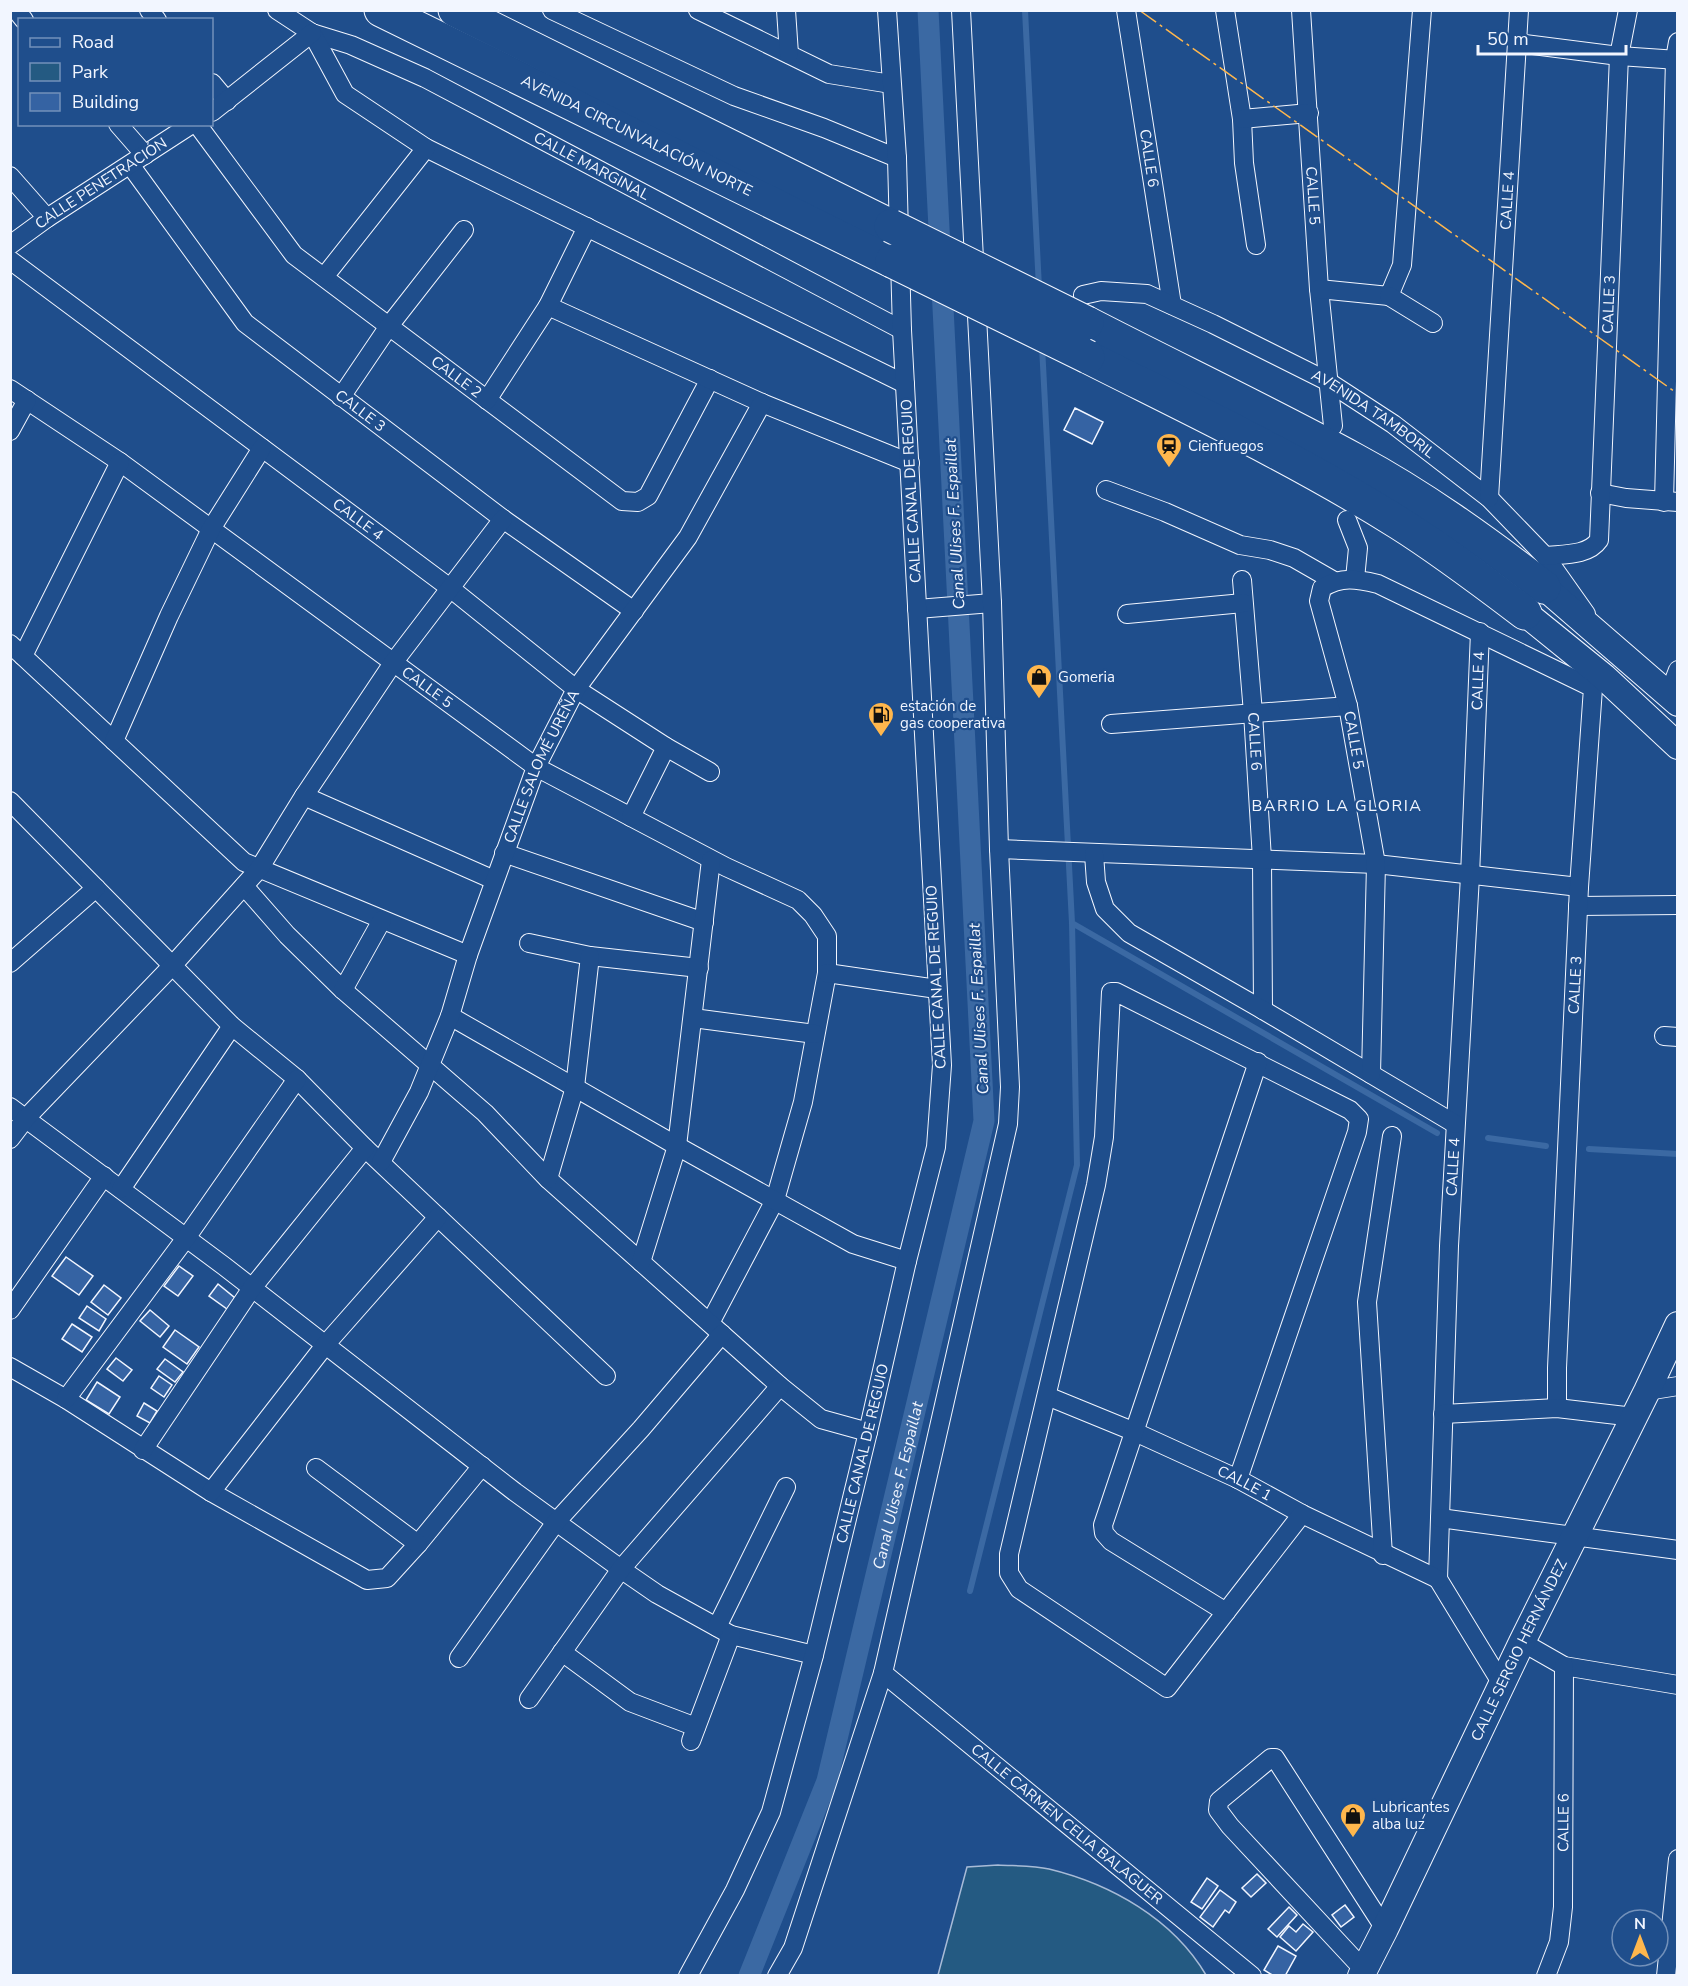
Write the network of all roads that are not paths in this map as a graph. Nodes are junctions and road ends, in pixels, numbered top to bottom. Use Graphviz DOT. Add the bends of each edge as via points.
graph roads {
  1 [pos="277,10"];
  2 [pos="381,10"];
  3 [pos="455,10"];
  4 [pos="552,10"];
  5 [pos="698,10"];
  6 [pos="786,10"];
  7 [pos="887,10"];
  8 [pos="961,10"];
  9 [pos="1126,10"];
  10 [pos="1225,10"];
  11 [pos="1301,10"];
  12 [pos="1422,10"];
  13 [pos="1519,10"];
  14 [pos="1628,10"];
  15 [pos="718,15"];
  16 [pos="312,33"];
  17 [pos="1517,43"];
  18 [pos="789,54"];
  19 [pos="1677,54"];
  20 [pos="1619,56"];
  21 [pos="213,84"];
  22 [pos="891,84"];
  23 [pos="227,101"];
  24 [pos="213,111"];
  25 [pos="1309,113"];
  26 [pos="1242,119"];
  27 [pos="119,126"];
  28 [pos="189,126"];
  29 [pos="198,126"];
  30 [pos="426,148"];
  31 [pos="897,158"];
  32 [pos="138,161"];
  33 [pos="10,176"];
  34 [pos="47,218"];
  35 [pos="587,227"];
  36 [pos="464,230"];
  37 [pos="10,245"];
  38 [pos="1256,245"];
  39 [pos="10,260"];
  40 [pos="324,277"];
  41 [pos="1319,289"];
  42 [pos="1389,296"];
  43 [pos="1172,304"];
  44 [pos="548,306"];
  45 [pos="1085,309"];
  46 [pos="1433,323"];
  47 [pos="389,326"];
  48 [pos="902,330"];
  49 [pos="710,379"];
  50 [pos="1327,381"];
  51 [pos="905,384"];
  52 [pos="10,388"];
  53 [pos="341,397"];
  54 [pos="27,400"];
  55 [pos="487,400"];
  56 [pos="762,402"];
  57 [pos="1333,426"];
  58 [pos="10,431"];
  59 [pos="262,448"];
  60 [pos="120,462"];
  61 [pos="910,463"];
  62 [pos="1106,490"];
  63 [pos="1600,493"];
  64 [pos="1489,498"];
  65 [pos="1671,502"];
  66 [pos="503,519"];
  67 [pos="1347,520"];
  68 [pos="211,529"];
  69 [pos="1545,572"];
  70 [pos="1355,579"];
  71 [pos="1242,580"];
  72 [pos="1334,581"];
  73 [pos="450,588"];
  74 [pos="1244,603"];
  75 [pos="983,604"];
  76 [pos="923,608"];
  77 [pos="634,611"];
  78 [pos="1525,613"];
  79 [pos="1127,615"];
  80 [pos="1480,632"];
  81 [pos="17,650"];
  82 [pos="393,663"];
  83 [pos="1677,670"];
  84 [pos="1598,682"];
  85 [pos="576,689"];
  86 [pos="1673,698"];
  87 [pos="1348,706"];
  88 [pos="1253,713"];
  89 [pos="1112,724"];
  90 [pos="114,741"];
  91 [pos="1677,746"];
  92 [pos="666,747"];
  93 [pos="536,767"];
  94 [pos="710,772"];
  95 [pos="304,796"];
  96 [pos="13,807"];
  97 [pos="631,817"];
  98 [pos="999,849"];
  99 [pos="504,853"];
  100 [pos="1086,853"];
  101 [pos="1262,859"];
  102 [pos="711,860"];
  103 [pos="1376,864"];
  104 [pos="259,869"];
  105 [pos="1470,876"];
  106 [pos="494,880"];
  107 [pos="244,886"];
  108 [pos="96,888"];
  109 [pos="1579,897"];
  110 [pos="1677,905"];
  111 [pos="382,920"];
  112 [pos="704,922"];
  113 [pos="529,943"];
  114 [pos="468,955"];
  115 [pos="590,956"];
  116 [pos="10,963"];
  117 [pos="172,966"];
  118 [pos="699,968"];
  119 [pos="826,973"];
  120 [pos="937,989"];
  121 [pos="343,990"];
  122 [pos="1263,1010"];
  123 [pos="450,1016"];
  124 [pos="693,1018"];
  125 [pos="231,1026"];
  126 [pos="815,1034"];
  127 [pos="1258,1062"];
  128 [pos="429,1065"];
  129 [pos="1371,1074"];
  130 [pos="297,1079"];
  131 [pos="575,1087"];
  132 [pos="10,1107"];
  133 [pos="26,1118"];
  134 [pos="1455,1124"];
  135 [pos="1392,1136"];
  136 [pos="10,1139"];
  137 [pos="677,1146"];
  138 [pos="365,1148"];
  139 [pos="381,1162"];
  140 [pos="104,1176"];
  141 [pos="548,1179"];
  142 [pos="121,1189"];
  143 [pos="775,1200"];
  144 [pos="438,1217"];
  145 [pos="186,1238"];
  146 [pos="907,1261"];
  147 [pos="641,1262"];
  148 [pos="252,1288"];
  149 [pos="10,1310"];
  150 [pos="1677,1325"];
  151 [pos="716,1329"];
  152 [pos="326,1344"];
  153 [pos="10,1367"];
  154 [pos="606,1376"];
  155 [pos="780,1386"];
  156 [pos="1677,1386"];
  157 [pos="1647,1391"];
  158 [pos="1047,1396"];
  159 [pos="66,1399"];
  160 [pos="1557,1408"];
  161 [pos="1443,1414"];
  162 [pos="1634,1417"];
  163 [pos="868,1432"];
  164 [pos="1135,1432"];
  165 [pos="143,1450"];
  166 [pos="482,1466"];
  167 [pos="316,1468"];
  168 [pos="1238,1479"];
  169 [pos="786,1487"];
  170 [pos="211,1492"];
  171 [pos="1302,1515"];
  172 [pos="1440,1518"];
  173 [pos="556,1522"];
  174 [pos="1574,1536"];
  175 [pos="418,1544"];
  176 [pos="1677,1550"];
  177 [pos="1383,1555"];
  178 [pos="621,1569"];
  179 [pos="1438,1579"];
  180 [pos="1226,1612"];
  181 [pos="724,1631"];
  182 [pos="1522,1642"];
  183 [pos="562,1652"];
  184 [pos="814,1655"];
  185 [pos="459,1658"];
  186 [pos="1564,1666"];
  187 [pos="883,1673"];
  188 [pos="1502,1684"];
  189 [pos="1677,1685"];
  190 [pos="529,1699"];
  191 [pos="1677,1859"];
  192 [pos="1386,1929"];
  193 [pos="1363,1973"];
  194 [pos="688,1976"];
  195 [pos="777,1976"];
  196 [pos="1252,1976"];
  197 [pos="1546,1976"];
  198 [pos="1666,1976"];
  1 -- 16 [label="street, CALLE MARGINAL"];
  2 -- 78 [label="highway, AVENIDA CIRCUNVALACIÓN NORTE, bridge" via="1088,357 1328,480 1400,523"];
  3 -- 45 [label="highway, AVENIDA CIRCUNVALACIÓN NORTE, bridge" via="891,226"];
  4 -- 31 [label="street" via="734,96"];
  5 -- 15 [label="street"];
  6 -- 18 [label="street"];
  7 -- 22 [label="street, CALLE CANAL DE REGUIO"];
  8 -- 75 [label="street"];
  9 -- 43 [label="street, CALLE 6"];
  10 -- 26 [label="street"];
  11 -- 25 [label="street, CALLE 5"];
  12 -- 42 [label="street" via="1402,265"];
  13 -- 17 [label="street, CALLE 4"];
  14 -- 20 [label="street, CALLE 3"];
  15 -- 18 [label="street"];
  16 -- 23 [label="street"];
  16 -- 30 [label="street" via="345,94"];
  16 -- 48 [label="street, CALLE MARGINAL" via="351,45 425,78"];
  17 -- 20 [label="street"];
  17 -- 64 [label="street, CALLE 4"];
  18 -- 22 [label="street" via="829,74"];
  19 -- 20 [label="street"];
  19 -- 65 [label="street"];
  20 -- 63 [label="street, CALLE 3"];
  21 -- 23 [label="street"];
  22 -- 31 [label="street, CALLE CANAL DE REGUIO"];
  23 -- 24 [label="street"];
  25 -- 26 [label="street"];
  25 -- 41 [label="street, CALLE 5"];
  26 -- 38 [label="street"];
  27 -- 32 [label="street, CALLE 3"];
  28 -- 32 [label="street, CALLE PENETRACIÓN"];
  29 -- 40 [label="street, CALLE 2" via="294,255"];
  30 -- 35 [label="street"];
  30 -- 40 [label="street"];
  31 -- 48 [label="street, CALLE CANAL DE REGUIO"];
  32 -- 34 [label="street, CALLE PENETRACIÓN"];
  32 -- 53 [label="street, CALLE 3" via="244,322"];
  33 -- 34 [label="street"];
  34 -- 37 [label="street, CALLE PENETRACIÓN"];
  35 -- 44 [label="street"];
  35 -- 51 [label="street"];
  36 -- 47 [label="street"];
  39 -- 59 [label="street, CALLE 4"];
  40 -- 47 [label="street, CALLE 2"];
  41 -- 42 [label="street"];
  41 -- 50 [label="street, CALLE 5"];
  42 -- 46 [label="street"];
  43 -- 45 [label="street, AVENIDA TAMBORIL" via="1147,294 1101,291"];
  43 -- 50 [label="street, AVENIDA TAMBORIL"];
  44 -- 49 [label="street"];
  44 -- 55 [label="street"];
  45 -- 69 [label="highway, AVENIDA CIRCUNVALACIÓN NORTE" via="1356,460 1490,546"];
  47 -- 53 [label="street"];
  47 -- 55 [label="street, CALLE 2"];
  48 -- 51 [label="street, CALLE CANAL DE REGUIO"];
  49 -- 55 [label="street, CALLE 2" via="648,496 638,502 622,501"];
  49 -- 56 [label="street"];
  50 -- 57 [label="street, CALLE 5"];
  50 -- 64 [label="street, AVENIDA TAMBORIL" via="1393,424"];
  51 -- 61 [label="street, CALLE CANAL DE REGUIO"];
  52 -- 54 [label="street, CALLE 5"];
  53 -- 66 [label="street, CALLE 3"];
  54 -- 58 [label="street"];
  54 -- 60 [label="street, CALLE 5"];
  56 -- 61 [label="street"];
  56 -- 77 [label="street, CALLE SALOMÉ UREÑA" via="688,537"];
  59 -- 68 [label="street"];
  59 -- 73 [label="street, CALLE 4"];
  60 -- 68 [label="street, CALLE 5"];
  60 -- 81 [label="street"];
  61 -- 76 [label="street, CALLE CANAL DE REGUIO"];
  62 -- 72 [label="street" via="1240,545 1294,558"];
  63 -- 65 [label="street"];
  63 -- 69 [label="street, CALLE 3" via="1599,540 1587,551"];
  64 -- 69 [label="street, AVENIDA TAMBORIL"];
  66 -- 73 [label="street"];
  66 -- 77 [label="street, CALLE 3"];
  67 -- 70 [label="street" via="1358,548"];
  68 -- 82 [label="street, CALLE 5"];
  68 -- 90 [label="street"];
  69 -- 86 [label="street" via="1600,635"];
  70 -- 72 [label="street"];
  70 -- 80 [label="street" via="1378,584"];
  71 -- 74 [label="street, CALLE 6"];
  72 -- 87 [label="street, CALLE 5" via="1322,588 1319,601"];
  73 -- 82 [label="street"];
  73 -- 85 [label="street, CALLE 4"];
  74 -- 79 [label="street"];
  74 -- 88 [label="street, CALLE 6"];
  75 -- 76 [label="street"];
  75 -- 98 [label="street"];
  76 -- 120 [label="street, CALLE CANAL DE REGUIO"];
  77 -- 85 [label="street, CALLE SALOMÉ UREÑA"];
  78 -- 84 [label="street"];
  80 -- 84 [label="street"];
  80 -- 105 [label="street, CALLE 4"];
  81 -- 90 [label="street"];
  82 -- 93 [label="street, CALLE 5"];
  82 -- 95 [label="street"];
  83 -- 86 [label="street"];
  84 -- 91 [label="street"];
  84 -- 109 [label="street, CALLE 3"];
  85 -- 92 [label="street, CALLE 4"];
  85 -- 93 [label="street, CALLE SALOMÉ UREÑA"];
  87 -- 88 [label="street"];
  87 -- 103 [label="street, CALLE 5"];
  88 -- 89 [label="street"];
  88 -- 101 [label="street, CALLE 6"];
  90 -- 104 [label="street" via="244,862"];
  92 -- 94 [label="street, CALLE 4"];
  92 -- 97 [label="street"];
  93 -- 97 [label="street, CALLE 5"];
  93 -- 99 [label="street, CALLE SALOMÉ UREÑA"];
  95 -- 104 [label="street"];
  95 -- 106 [label="street"];
  96 -- 108 [label="street"];
  97 -- 102 [label="street, CALLE 5"];
  98 -- 100 [label="street"];
  98 -- 187 [label="street" via="1010,1087 1008,1124"];
  99 -- 106 [label="street, CALLE SALOMÉ UREÑA"];
  99 -- 112 [label="street"];
  100 -- 101 [label="street"];
  100 -- 122 [label="street" via="1105,909 1129,933"];
  101 -- 103 [label="street"];
  101 -- 122 [label="street, CALLE 6"];
  102 -- 112 [label="street"];
  102 -- 119 [label="street, CALLE 5" via="798,900 826,936"];
  103 -- 105 [label="street"];
  103 -- 129 [label="street, CALLE 5"];
  104 -- 107 [label="street"];
  104 -- 111 [label="street"];
  105 -- 109 [label="street"];
  105 -- 134 [label="street, CALLE 4"];
  106 -- 114 [label="street, CALLE SALOMÉ UREÑA"];
  107 -- 117 [label="street"];
  107 -- 121 [label="street"];
  108 -- 116 [label="street"];
  108 -- 117 [label="street"];
  109 -- 110 [label="street"];
  109 -- 160 [label="street, CALLE 3"];
  111 -- 114 [label="street"];
  111 -- 121 [label="street"];
  112 -- 118 [label="street"];
  113 -- 115 [label="street"];
  114 -- 123 [label="street, CALLE SALOMÉ UREÑA"];
  115 -- 118 [label="street"];
  115 -- 131 [label="street"];
  117 -- 125 [label="street"];
  117 -- 133 [label="street"];
  118 -- 124 [label="street"];
  119 -- 120 [label="street"];
  119 -- 126 [label="street, CALLE 5"];
  120 -- 146 [label="street, CALLE CANAL DE REGUIO" via="942,1065 936,1147"];
  121 -- 128 [label="street"];
  122 -- 129 [label="street"];
  123 -- 128 [label="street, CALLE SALOMÉ UREÑA"];
  123 -- 131 [label="street"];
  124 -- 126 [label="street"];
  124 -- 137 [label="street"];
  125 -- 130 [label="street"];
  125 -- 142 [label="street"];
  126 -- 143 [label="street, CALLE 5" via="803,1102"];
  127 -- 158 [label="street" via="1116,992 1110,993 1103,1145"];
  127 -- 164 [label="street"];
  127 -- 168 [label="street" via="1354,1112 1359,1121"];
  128 -- 139 [label="street, CALLE SALOMÉ UREÑA" via="407,1117"];
  128 -- 141 [label="street" via="485,1113"];
  129 -- 134 [label="street"];
  130 -- 138 [label="street"];
  130 -- 145 [label="street"];
  131 -- 137 [label="street"];
  131 -- 141 [label="street"];
  132 -- 133 [label="street"];
  133 -- 136 [label="street"];
  133 -- 140 [label="street"];
  134 -- 161 [label="street, CALLE 4"];
  135 -- 177 [label="street" via="1366,1302"];
  137 -- 143 [label="street"];
  137 -- 147 [label="street"];
  138 -- 139 [label="street"];
  138 -- 148 [label="street"];
  139 -- 144 [label="street"];
  140 -- 142 [label="street"];
  140 -- 149 [label="street"];
  141 -- 147 [label="street"];
  142 -- 145 [label="street"];
  143 -- 146 [label="street" via="853,1244"];
  143 -- 151 [label="street, CALLE 5"];
  144 -- 152 [label="street"];
  144 -- 154 [label="street"];
  145 -- 148 [label="street"];
  145 -- 159 [label="street"];
  146 -- 163 [label="street, CALLE CANAL DE REGUIO"];
  147 -- 151 [label="street"];
  148 -- 152 [label="street"];
  148 -- 165 [label="street"];
  150 -- 157 [label="street, CALLE SERGIO HERNÁNDEZ"];
  151 -- 155 [label="street"];
  151 -- 173 [label="street, CALLE 5" via="641,1429"];
  152 -- 166 [label="street"];
  152 -- 170 [label="street"];
  153 -- 159 [label="street"];
  155 -- 163 [label="street" via="821,1419"];
  155 -- 178 [label="street"];
  156 -- 157 [label="street"];
  157 -- 162 [label="street, CALLE SERGIO HERNÁNDEZ"];
  158 -- 164 [label="street, CALLE 1"];
  158 -- 180 [label="street" via="1009,1554 1008,1569 1013,1581 1167,1688"];
  159 -- 165 [label="street"];
  160 -- 161 [label="street"];
  160 -- 162 [label="street"];
  161 -- 172 [label="street, CALLE 4"];
  162 -- 174 [label="street, CALLE SERGIO HERNÁNDEZ"];
  163 -- 184 [label="street, CALLE CANAL DE REGUIO"];
  164 -- 168 [label="street, CALLE 1"];
  164 -- 180 [label="street" via="1103,1522 1104,1533 1110,1541"];
  165 -- 170 [label="street"];
  166 -- 173 [label="street"];
  166 -- 175 [label="street"];
  167 -- 175 [label="street"];
  168 -- 171 [label="street, CALLE 1"];
  169 -- 181 [label="street"];
  170 -- 175 [label="street" via="367,1580 387,1578"];
  171 -- 177 [label="street, CALLE 1"];
  171 -- 180 [label="street"];
  172 -- 174 [label="street"];
  172 -- 179 [label="street, CALLE 4"];
  173 -- 178 [label="street"];
  173 -- 185 [label="street, CALLE 5"];
  174 -- 176 [label="street"];
  174 -- 182 [label="street, CALLE SERGIO HERNÁNDEZ"];
  177 -- 179 [label="street, CALLE 1"];
  178 -- 181 [label="street"];
  178 -- 183 [label="street"];
  179 -- 188 [label="street"];
  181 -- 183 [label="street" via="694,1734 630,1702"];
  181 -- 184 [label="street"];
  182 -- 186 [label="street"];
  182 -- 188 [label="street, CALLE SERGIO HERNÁNDEZ"];
  183 -- 190 [label="street"];
  184 -- 194 [label="street, CALLE CANAL DE REGUIO" via="771,1812 735,1890"];
  186 -- 189 [label="street"];
  186 -- 197 [label="street, CALLE 6" via="1563,1907 1559,1942"];
  187 -- 195 [label="street" via="793,1948"];
  187 -- 196 [label="street, CALLE CARMEN CELIA BALAGUER"];
  188 -- 192 [label="street, CALLE SERGIO HERNÁNDEZ"];
  191 -- 198 [label="street"];
  192 -- 193 [label="street, CALLE SERGIO HERNÁNDEZ"];
  192 -- 193 [label="street" via="1275,1758 1219,1801 1218,1810 1230,1826"];
}
